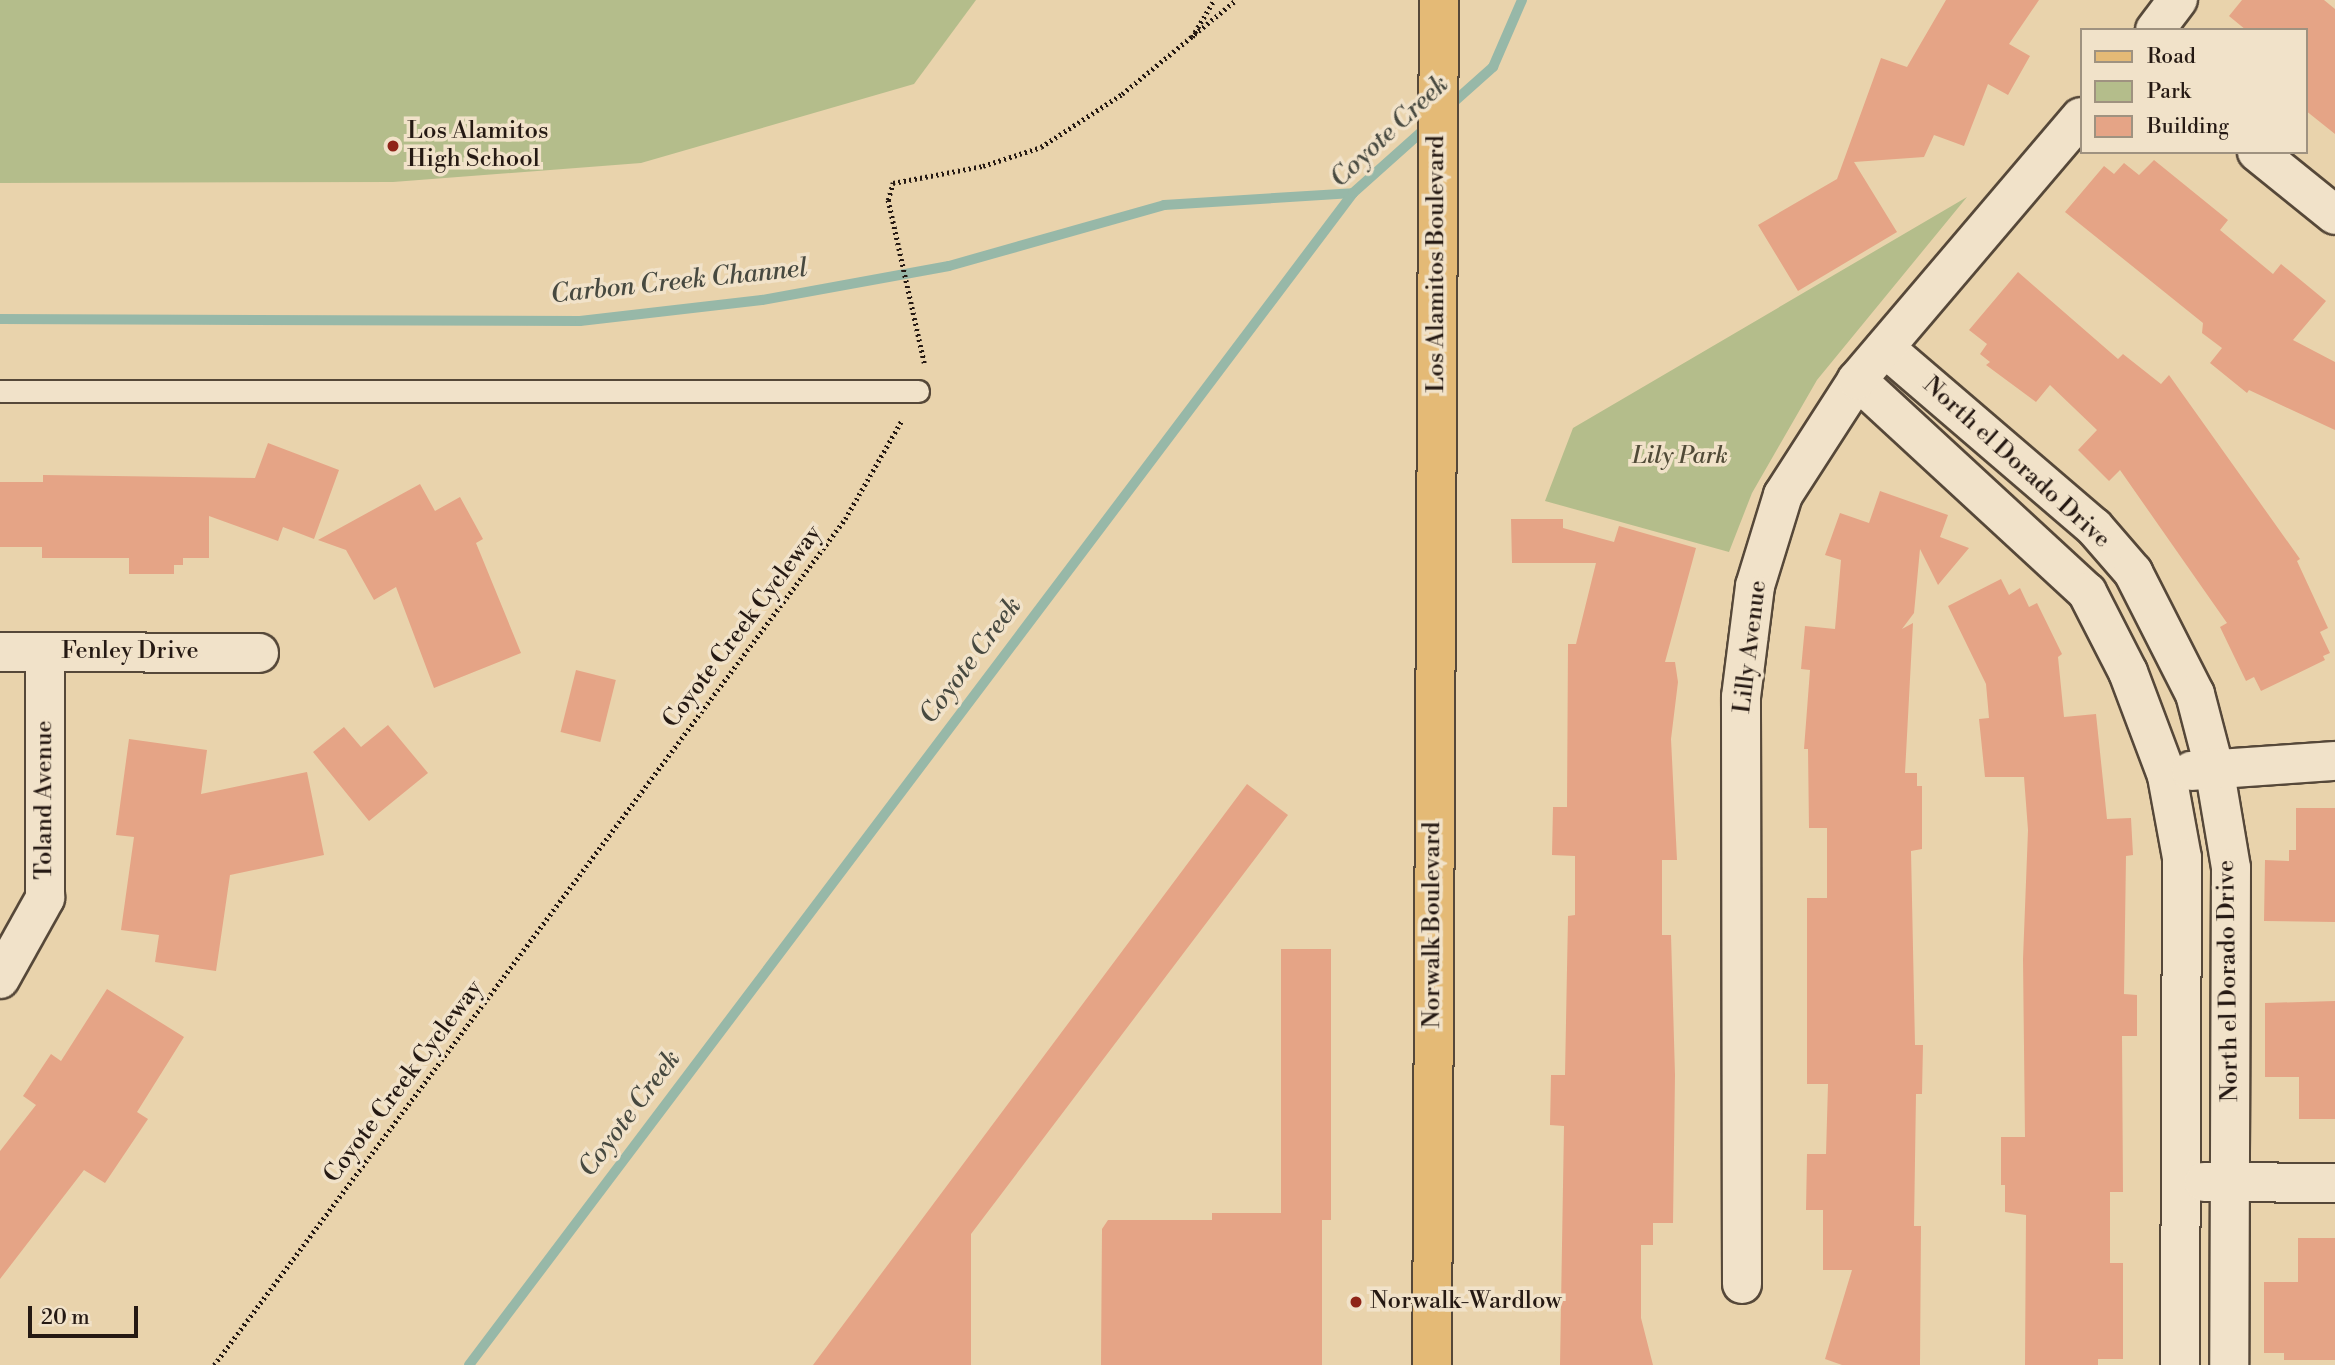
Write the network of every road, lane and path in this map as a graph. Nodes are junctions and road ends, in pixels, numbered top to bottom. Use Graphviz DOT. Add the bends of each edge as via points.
graph roads {
  1 [pos="1214,0"];
  2 [pos="1236,0"];
  3 [pos="1438,0"];
  4 [pos="2178,0"];
  5 [pos="2157,28"];
  6 [pos="1188,44"];
  7 [pos="2080,118"];
  8 [pos="2259,154"];
  9 [pos="2335,215"];
  10 [pos="1885,348"];
  11 [pos="1857,380"];
  12 [pos="0,391"];
  13 [pos="918,391"];
  14 [pos="1435,486"];
  15 [pos="2094,527"];
  16 [pos="2061,569"];
  17 [pos="0,652"];
  18 [pos="45,652"];
  19 [pos="259,653"];
  20 [pos="2335,761"];
  21 [pos="2214,767"];
  22 [pos="2167,776"];
  23 [pos="0,979"];
  24 [pos="2180,1181"];
  25 [pos="2231,1182"];
  26 [pos="2335,1183"];
  27 [pos="1742,1284"];
  28 [pos="214,1365"];
  29 [pos="1432,1365"];
  30 [pos="2179,1365"];
  31 [pos="2229,1365"];
  1 -- 6 [label="path"];
  2 -- 6 [label="path, Coyote Creek Cycleway"];
  3 -- 14 [label="main road, Los Alamitos Boulevard"];
  4 -- 5 [label="street"];
  6 -- 13 [label="path, Coyote Creek Cycleway" via="1041,147 983,166 893,183 888,200 924,360"];
  7 -- 10 [label="street, Lilly Avenue"];
  8 -- 9 [label="street"];
  10 -- 11 [label="street, Lilly Avenue"];
  10 -- 15 [label="street, North el Dorado Drive"];
  11 -- 16 [label="street, North el Dorado Drive"];
  11 -- 27 [label="street, Lilly Avenue" via="1783,495 1755,586 1742,683"];
  12 -- 13 [label="lane"];
  13 -- 28 [label="path, Coyote Creek Cycleway" via="845,519"];
  14 -- 29 [label="main road, Norwalk Boulevard"];
  15 -- 16 [label="street"];
  15 -- 21 [label="street, North el Dorado Drive" via="2133,572 2195,694"];
  16 -- 22 [label="street, North el Dorado Drive" via="2087,592 2128,672"];
  17 -- 18 [label="street, Fenley Drive"];
  18 -- 19 [label="street, Fenley Drive"];
  18 -- 23 [label="street, Toland Avenue" via="45,898"];
  20 -- 21 [label="street"];
  21 -- 22 [label="street"];
  21 -- 25 [label="street, North el Dorado Drive" via="2231,868"];
  22 -- 24 [label="street, North el Dorado Drive" via="2182,858"];
  24 -- 25 [label="street"];
  24 -- 30 [label="street, North el Dorado Drive"];
  25 -- 26 [label="street"];
  25 -- 31 [label="street, North el Dorado Drive"];
}
